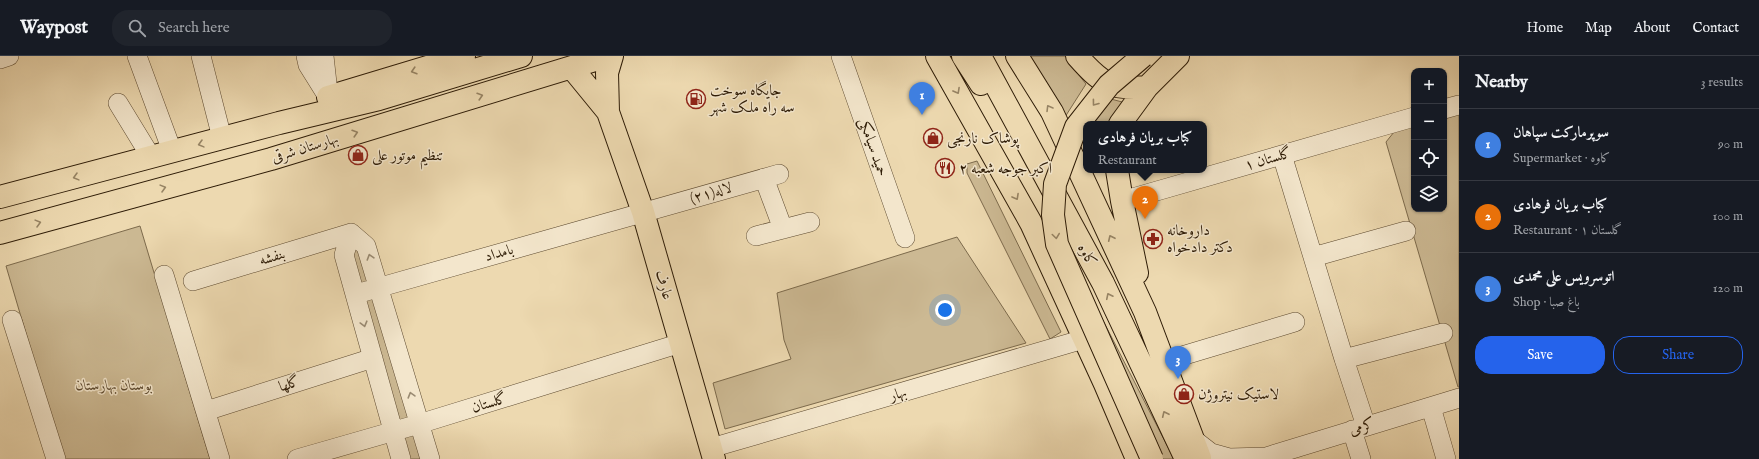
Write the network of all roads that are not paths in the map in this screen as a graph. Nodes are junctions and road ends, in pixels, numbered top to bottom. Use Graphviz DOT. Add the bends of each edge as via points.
graph roads {
  1 [pos="9,56"];
  2 [pos="137,56"];
  3 [pos="201,56"];
  4 [pos="306,56"];
  5 [pos="324,56"];
  6 [pos="464,56"];
  7 [pos="521,56"];
  8 [pos="608,56"];
  9 [pos="612,56"];
  10 [pos="841,56"];
  11 [pos="963,56"];
  12 [pos="980,56"];
  13 [pos="1017,56"];
  14 [pos="1077,56"];
  15 [pos="1143,56"];
  16 [pos="1178,56"];
  17 [pos="0,59"];
  18 [pos="938,60"];
  19 [pos="1095,65"];
  20 [pos="572,68"];
  21 [pos="1147,87"];
  22 [pos="328,97"];
  23 [pos="118,103"];
  24 [pos="1459,105"];
  25 [pos="1447,108"];
  26 [pos="608,112"];
  27 [pos="1411,118"];
  28 [pos="1122,121"];
  29 [pos="280,123"];
  30 [pos="222,138"];
  31 [pos="162,154"];
  32 [pos="1282,155"];
  33 [pos="1117,173"];
  34 [pos="1046,181"];
  35 [pos="0,197"];
  36 [pos="1122,201"];
  37 [pos="643,212"];
  38 [pos="810,222"];
  39 [pos="783,229"];
  40 [pos="1406,230"];
  41 [pos="0,233"];
  42 [pos="351,233"];
  43 [pos="756,236"];
  44 [pos="905,238"];
  45 [pos="1313,257"];
  46 [pos="164,275"];
  47 [pos="193,281"];
  48 [pos="379,287"];
  49 [pos="356,294"];
  50 [pos="1145,312"];
  51 [pos="12,320"];
  52 [pos="1295,322"];
  53 [pos="1442,333"];
  54 [pos="1084,339"];
  55 [pos="681,344"];
  56 [pos="373,358"];
  57 [pos="1344,359"];
  58 [pos="1165,361"];
  59 [pos="1459,398"];
  60 [pos="1431,407"];
  61 [pos="206,411"];
  62 [pos="420,424"];
  63 [pos="1359,428"];
  64 [pos="393,432"];
  65 [pos="1190,451"];
  66 [pos="712,454"];
  67 [pos="1140,457"];
  68 [pos="1265,458"];
  69 [pos="56,459"];
  70 [pos="220,459"];
  71 [pos="297,459"];
  72 [pos="401,459"];
  73 [pos="430,459"];
  74 [pos="1361,459"];
  75 [pos="1446,459"];
  1 -- 17 [label="street"];
  2 -- 31 [label="street"];
  3 -- 30 [label="street"];
  4 -- 22 [label="street" via="308,65"];
  5 -- 22 [label="street"];
  6 -- 22 [label="main road, بهارستان شرقی, one-way"];
  7 -- 29 [label="main road, بهارستان شرقی" via="379,99"];
  8 -- 20 [label="main road, بهارستان شرقی"];
  9 -- 26 [label="main road" via="607,73"];
  10 -- 44 [label="street, حمید سیامکی"];
  11 -- 34 [label="main road"];
  12 -- 34 [label="main road, کاوه"];
  50 -- 13 [label="main road, one-way" via="1052,112"];
  14 -- 19 [label="main road"];
  15 -- 67 [label="main road, one-way, bridge" via="1109,85 1076,127 1055,184 1053,215 1057,244"];
  16 -- 21 [label="main road"];
  18 -- 54 [label="main road, one-way" via="1031,223"];
  19 -- 21 [label="main road" via="1102,81 1116,86"];
  20 -- 26 [label="main road"];
  41 -- 20 [label="main road, بهارستان شرقی, one-way" via="271,159"];
  21 -- 28 [label="main road"];
  22 -- 29 [label="main road, بهارستان شرقی"];
  23 -- 31 [label="street"];
  24 -- 25 [label="street"];
  26 -- 37 [label="main road, عارف"];
  27 -- 32 [label="street, گلستان ۱"];
  29 -- 30 [label="main road, بهارستان شرقی"];
  30 -- 31 [label="main road, بهارستان شرقی, one-way"];
  31 -- 35 [label="main road, بهارستان شرقی, one-way"];
  32 -- 36 [label="street, گلستان ۱"];
  32 -- 45 [label="street"];
  33 -- 36 [label="main road"];
  65 -- 34 [label="main road, کاوه, one-way, bridge"];
  36 -- 50 [label="main road"];
  37 -- 39 [label="street, لاله(۲۱)" via="771,176"];
  37 -- 48 [label="street, بامداد"];
  37 -- 55 [label="main road, عارف"];
  38 -- 39 [label="street"];
  39 -- 43 [label="street"];
  40 -- 45 [label="street"];
  42 -- 47 [label="street, بنفشه"];
  48 -- 42 [label="street, one-way" via="366,246"];
  42 -- 49 [label="street" via="344,255"];
  45 -- 57 [label="street"];
  46 -- 61 [label="street"];
  48 -- 49 [label="street, بامداد"];
  62 -- 48 [label="street, one-way"];
  49 -- 56 [label="street, one-way"];
  50 -- 58 [label="main road"];
  51 -- 69 [label="street"];
  52 -- 58 [label="street"];
  53 -- 57 [label="street"];
  54 -- 66 [label="street, بهار"];
  54 -- 67 [label="main road"];
  55 -- 62 [label="street, گلستان"];
  55 -- 66 [label="main road, عارف"];
  56 -- 61 [label="street, گلها"];
  56 -- 64 [label="street"];
  57 -- 63 [label="street"];
  58 -- 65 [label="main road"];
  59 -- 60 [label="street, کرمی"];
  60 -- 63 [label="street, کرمی"];
  60 -- 75 [label="street"];
  61 -- 70 [label="street"];
  62 -- 64 [label="street, گلستان"];
  62 -- 73 [label="street"];
  63 -- 68 [label="street, کرمی"];
  63 -- 74 [label="street"];
  64 -- 71 [label="street, گلستان"];
  64 -- 72 [label="street"];
  65 -- 68 [label="street, کرمی" via="1230,458"];
}
